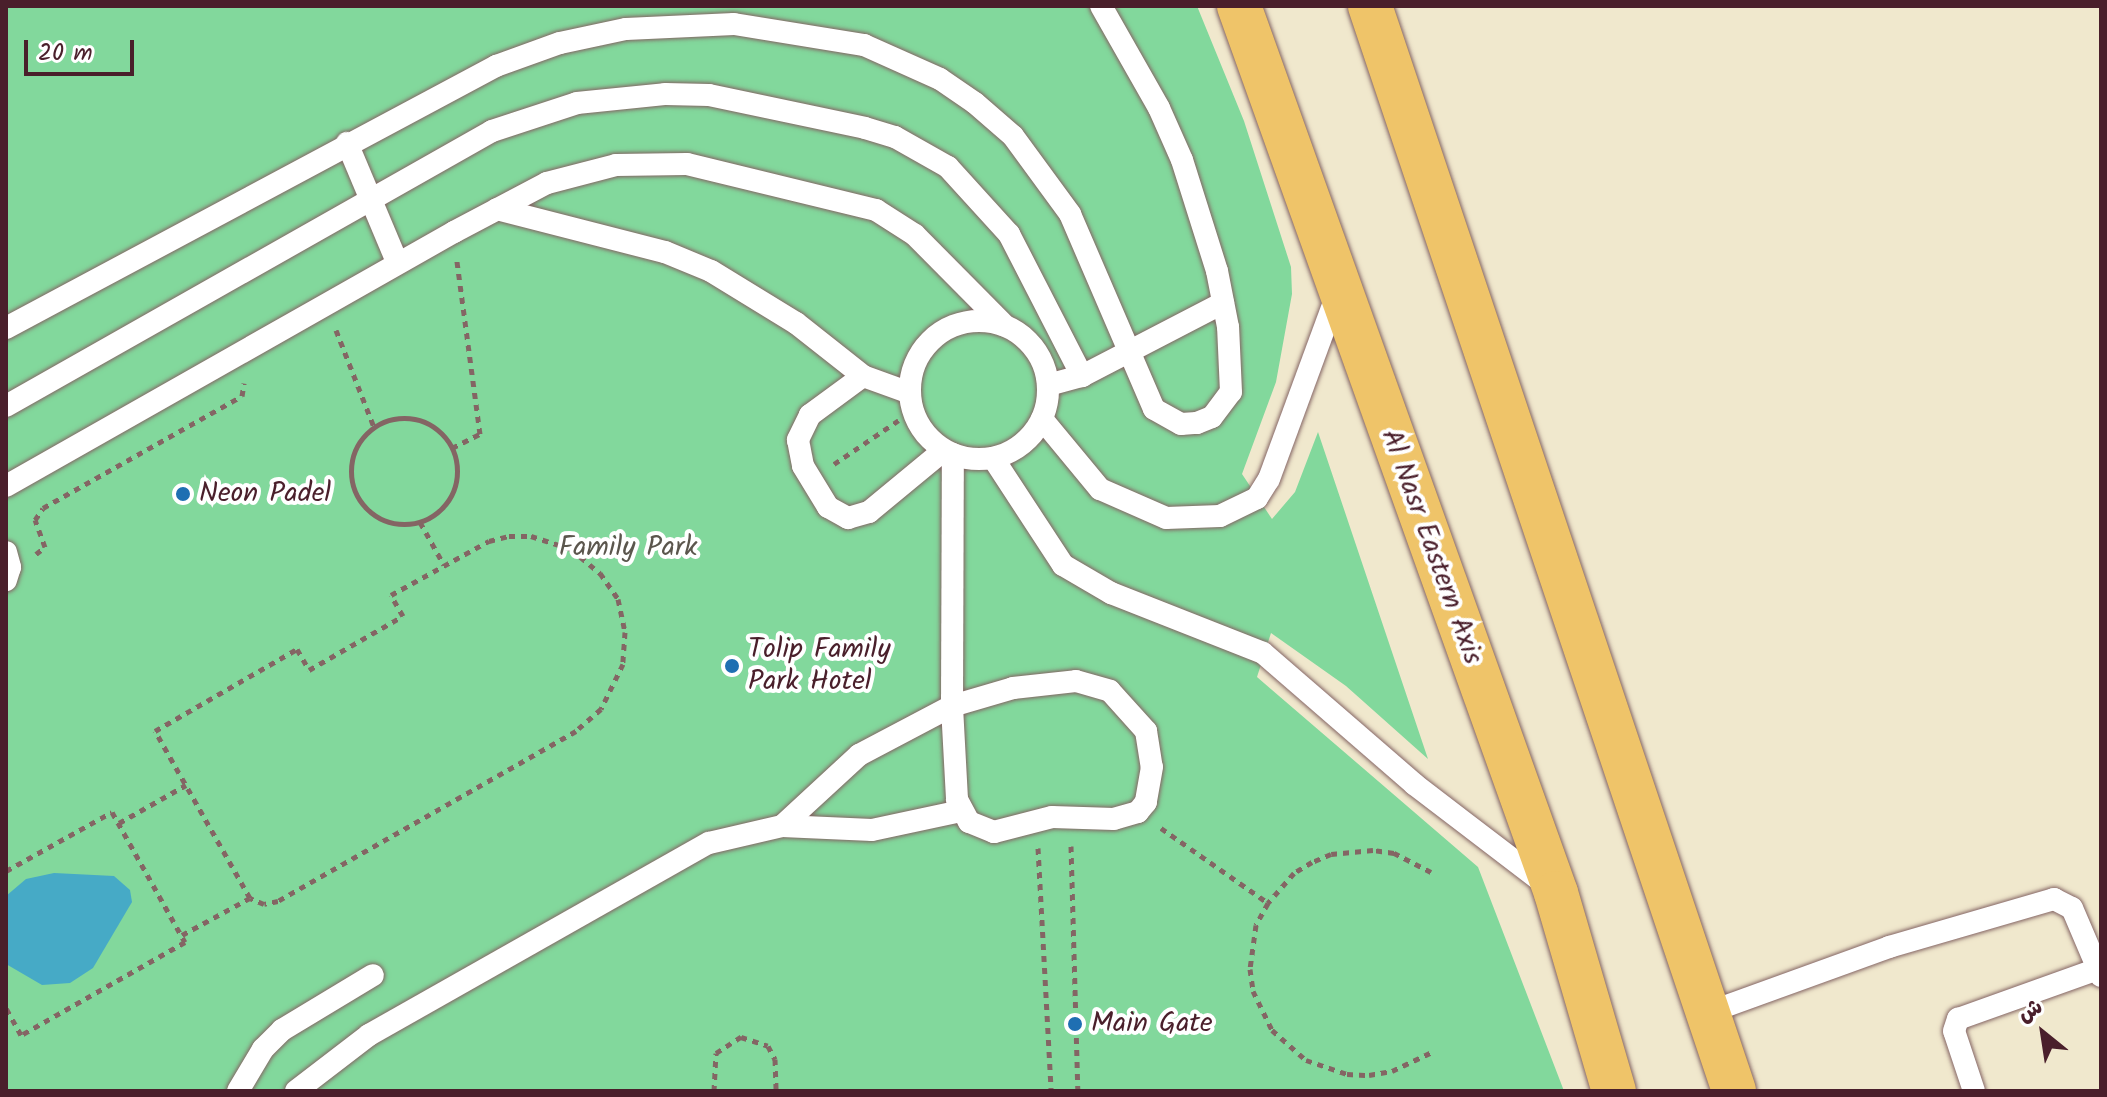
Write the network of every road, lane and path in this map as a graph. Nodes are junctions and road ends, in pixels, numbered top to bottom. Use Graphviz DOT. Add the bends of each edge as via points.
graph roads {
  1 [pos="1101,6"];
  2 [pos="1239,6"];
  3 [pos="1370,6"];
  4 [pos="347,143"];
  5 [pos="371,199"];
  6 [pos="497,209"];
  7 [pos="454,232"];
  8 [pos="397,262"];
  9 [pos="1339,290"];
  10 [pos="1223,303"];
  11 [pos="325,304"];
  12 [pos="1004,325"];
  13 [pos="6,328"];
  14 [pos="1128,352"];
  15 [pos="229,359"];
  16 [pos="863,376"];
  17 [pos="1082,376"];
  18 [pos="1048,385"];
  19 [pos="911,402"];
  20 [pos="6,406"];
  21 [pos="1042,419"];
  22 [pos="374,427"];
  23 [pos="452,448"];
  24 [pos="949,452"];
  25 [pos="993,458"];
  26 [pos="811,479"];
  27 [pos="6,486"];
  28 [pos="420,522"];
  29 [pos="444,565"];
  30 [pos="7,566"];
  31 [pos="952,706"];
  32 [pos="186,785"];
  33 [pos="961,811"];
  34 [pos="1138,812"];
  35 [pos="119,823"];
  36 [pos="782,826"];
  37 [pos="1072,862"];
  38 [pos="1039,866"];
  39 [pos="6,871"];
  40 [pos="1431,872"];
  41 [pos="1556,893"];
  42 [pos="250,898"];
  43 [pos="1268,903"];
  44 [pos="182,935"];
  45 [pos="2099,972"];
  46 [pos="373,975"];
  47 [pos="6,1008"];
  48 [pos="1707,1013"];
  49 [pos="1432,1052"];
  50 [pos="238,1091"];
  51 [pos="296,1091"];
  52 [pos="714,1091"];
  53 [pos="776,1091"];
  54 [pos="1051,1091"];
  55 [pos="1078,1091"];
  56 [pos="1614,1091"];
  57 [pos="1734,1091"];
  58 [pos="1974,1091"];
  1 -- 10 [label="lane" via="1153,95 1182,160"];
  2 -- 9 [label="main road, Al Nasr Eastern Axis"];
  3 -- 48 [label="main road"];
  4 -- 5 [label="lane"];
  4 -- 13 [label="lane"];
  4 -- 14 [label="lane" via="496,66 593,35 698,23 846,39 940,79 1013,136 1070,214"];
  5 -- 8 [label="lane"];
  5 -- 17 [label="lane" via="492,131 534,115 621,95 709,95 865,128 922,150 992,209"];
  5 -- 20 [label="lane"];
  6 -- 7 [label="lane"];
  6 -- 12 [label="lane" via="547,183 616,165 687,164 722,170 853,203 896,221"];
  6 -- 16 [label="lane" via="665,252 711,271 766,302"];
  7 -- 8 [label="lane"];
  7 -- 23 [label="path" via="480,434"];
  8 -- 11 [label="lane"];
  9 -- 21 [label="lane" via="1269,479 1257,498 1220,516 1166,518 1110,494 1081,471"];
  9 -- 41 [label="main road, Al Nasr Eastern Axis"];
  10 -- 14 [label="lane"];
  10 -- 14 [label="lane" via="1233,376 1231,392 1212,417 1181,424 1160,414 1145,396"];
  11 -- 15 [label="lane"];
  11 -- 22 [label="path"];
  12 -- 18 [label="lane" via="1035,348"];
  12 -- 19 [label="lane" via="965,322 930,340 912,374"];
  14 -- 17 [label="lane"];
  15 -- 27 [label="lane"];
  15 -- 30 [label="path" via="245,384 242,396 43,508 35,520 45,547"];
  16 -- 19 [label="lane"];
  16 -- 26 [label="lane" via="801,426 798,453"];
  17 -- 18 [label="lane"];
  18 -- 21 [label="lane"];
  19 -- 24 [label="lane" via="919,426"];
  19 -- 26 [label="path"];
  21 -- 25 [label="lane" via="1030,437"];
  22 -- 23 [label="path" via="388,420 418,420 443,435"];
  22 -- 28 [label="path" via="355,450 356,494 364,507 390,523"];
  23 -- 28 [label="path" via="457,477 453,492 445,505"];
  24 -- 25 [label="lane"];
  24 -- 26 [label="lane" via="859,517 837,514"];
  24 -- 31 [label="lane"];
  25 -- 41 [label="lane" via="1063,565 1111,593 1263,653 1414,784"];
  28 -- 29 [label="path"];
  29 -- 32 [label="path" via="391,595 403,616 309,670 297,649 155,731"];
  29 -- 42 [label="path" via="509,536 551,541 587,560 611,585 623,615 623,664 611,695 576,731 278,901 264,904"];
  31 -- 33 [label="lane"];
  31 -- 34 [label="lane" via="1044,684 1076,681 1110,691 1137,715 1152,748 1150,791"];
  31 -- 36 [label="lane" via="859,755"];
  32 -- 35 [label="path"];
  32 -- 42 [label="path"];
  33 -- 34 [label="lane" via="969,822 994,832 1052,817 1114,819"];
  33 -- 36 [label="lane" via="872,830"];
  34 -- 43 [label="path"];
  35 -- 39 [label="path" via="112,812"];
  35 -- 44 [label="path"];
  36 -- 51 [label="lane" via="675,857 348,1048"];
  37 -- 55 [label="path"];
  38 -- 54 [label="path"];
  40 -- 43 [label="path" via="1394,853 1331,854 1294,873"];
  41 -- 56 [label="main road, Al Nasr Eastern Axis"];
  42 -- 44 [label="path"];
  43 -- 49 [label="path" via="1256,925 1250,969 1261,1012 1287,1047 1326,1069 1369,1075 1392,1071"];
  44 -- 47 [label="path" via="185,942 21,1035"];
  45 -- 48 [label="lane" via="2072,908 2054,899 1889,947"];
  45 -- 58 [label="lane" via="1958,1019 1954,1031"];
  46 -- 50 [label="lane" via="282,1030 263,1049"];
  48 -- 57 [label="main road"];
  52 -- 53 [label="path" via="716,1053 741,1037 768,1046 775,1059"];
}
